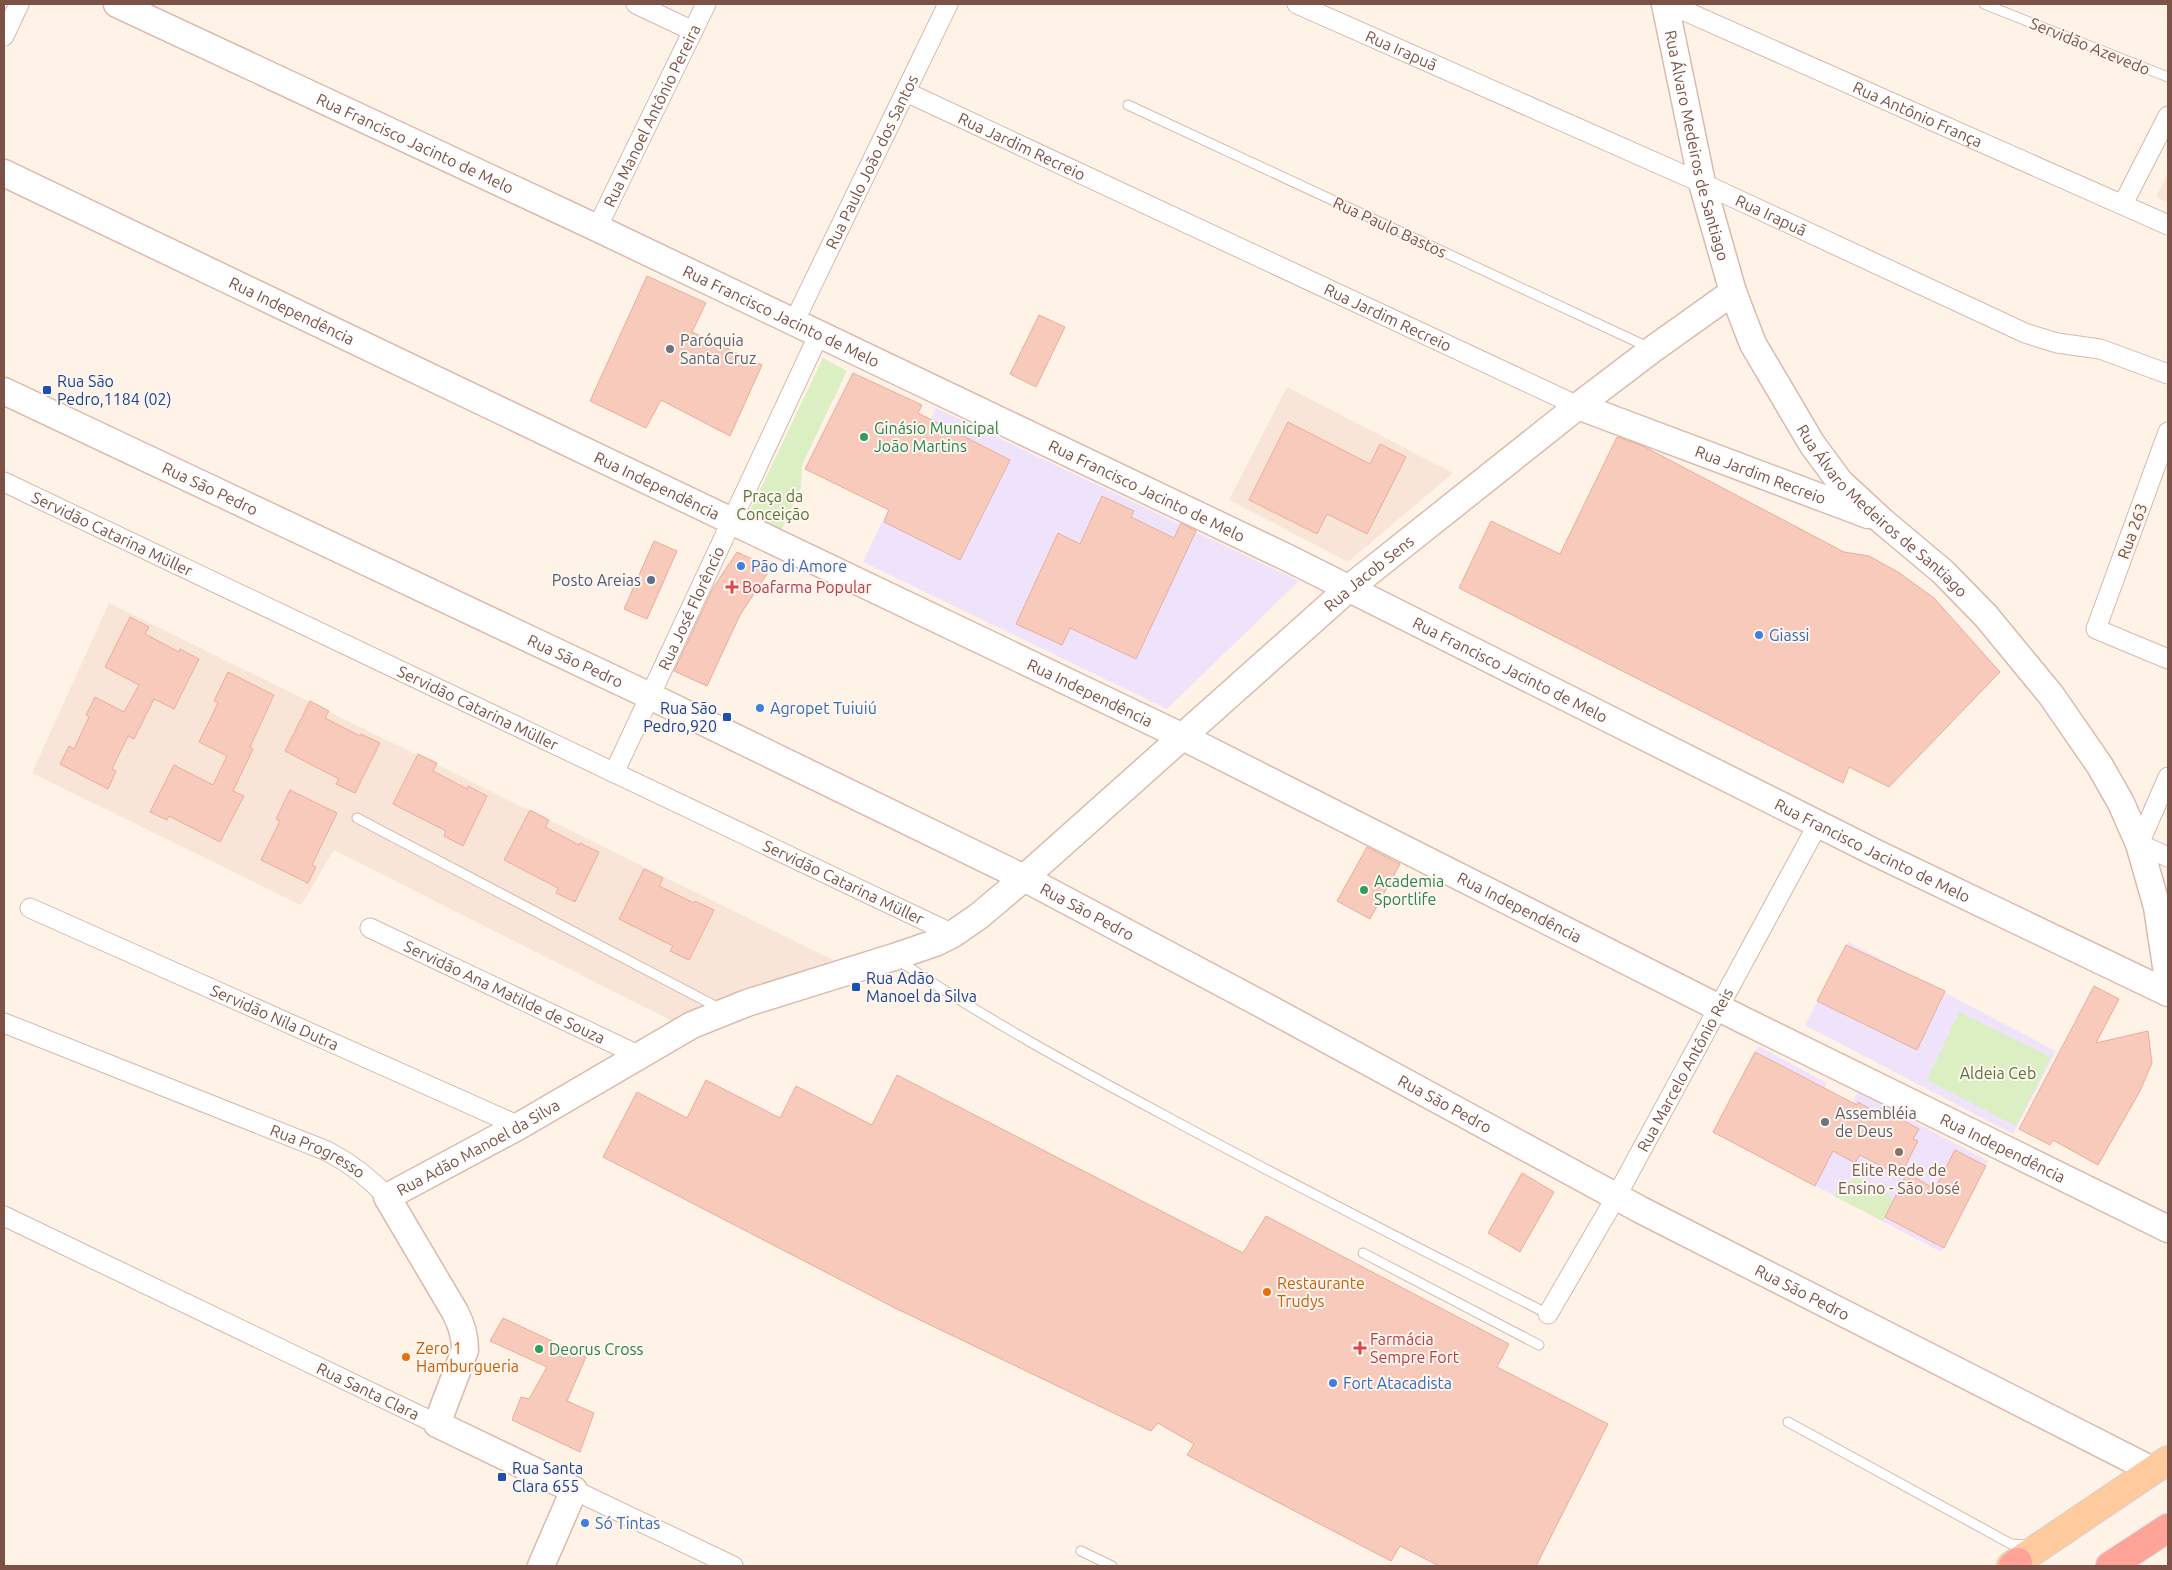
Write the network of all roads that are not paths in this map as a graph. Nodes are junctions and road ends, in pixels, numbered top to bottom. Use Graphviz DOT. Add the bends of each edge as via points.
graph roads {
  1 [pos="19,4"];
  2 [pos="117,4"];
  3 [pos="636,4"];
  4 [pos="706,4"];
  5 [pos="948,4"];
  6 [pos="1297,4"];
  7 [pos="1665,4"];
  8 [pos="1669,4"];
  9 [pos="1984,4"];
  10 [pos="693,31"];
  11 [pos="4,36"];
  12 [pos="2168,77"];
  13 [pos="906,92"];
  14 [pos="1128,105"];
  15 [pos="2168,116"];
  16 [pos="4,174"];
  17 [pos="1702,183"];
  18 [pos="2123,204"];
  19 [pos="2168,225"];
  20 [pos="598,228"];
  21 [pos="1733,292"];
  22 [pos="794,322"];
  23 [pos="819,334"];
  24 [pos="1653,349"];
  25 [pos="2168,374"];
  26 [pos="4,391"];
  27 [pos="1578,406"];
  28 [pos="2168,432"];
  29 [pos="4,482"];
  30 [pos="732,520"];
  31 [pos="1880,520"];
  32 [pos="1348,589"];
  33 [pos="2168,659"];
  34 [pos="650,696"];
  35 [pos="1181,736"];
  36 [pos="614,773"];
  37 [pos="2168,777"];
  38 [pos="357,818"];
  39 [pos="1818,824"];
  40 [pos="2139,844"];
  41 [pos="2168,857"];
  42 [pos="1024,878"];
  43 [pos="30,908"];
  44 [pos="370,928"];
  45 [pos="953,934"];
  46 [pos="894,957"];
  47 [pos="2168,980"];
  48 [pos="2168,993"];
  49 [pos="1719,1006"];
  50 [pos="725,1012"];
  51 [pos="4,1023"];
  52 [pos="638,1055"];
  53 [pos="520,1126"];
  54 [pos="387,1197"];
  55 [pos="1616,1197"];
  56 [pos="4,1216"];
  57 [pos="2168,1229"];
  58 [pos="1363,1253"];
  59 [pos="1548,1314"];
  60 [pos="1539,1344"];
  61 [pos="1788,1422"];
  62 [pos="437,1424"];
  63 [pos="2160,1465"];
  64 [pos="574,1490"];
  65 [pos="2168,1528"];
  66 [pos="2042,1546"];
  67 [pos="1080,1551"];
  68 [pos="2014,1565"];
  69 [pos="541,1566"];
  70 [pos="733,1566"];
  71 [pos="1112,1566"];
  72 [pos="2110,1566"];
  1 -- 11 [label="street"];
  2 -- 20 [label="street, Rua Francisco Jacinto de Melo"];
  3 -- 10 [label="street"];
  4 -- 10 [label="street, Rua Manoel Antônio Pereira"];
  5 -- 13 [label="street, Rua Paulo João dos Santos"];
  6 -- 17 [label="street, Rua Irapuã"];
  7 -- 17 [label="street, Rua Álvaro Medeiros de Santiago"];
  8 -- 18 [label="street, Rua Antônio França"];
  9 -- 12 [label="lane, Servidão Azevedo"];
  10 -- 20 [label="street, Rua Manoel Antônio Pereira"];
  13 -- 22 [label="street, Rua Paulo João dos Santos"];
  13 -- 27 [label="street, Rua Jardim Recreio"];
  14 -- 24 [label="lane, Rua Paulo Bastos"];
  15 -- 18 [label="street"];
  16 -- 30 [label="street, Rua Independência"];
  17 -- 21 [label="street, Rua Álvaro Medeiros de Santiago"];
  17 -- 25 [label="street, Rua Irapuã" via="2025,332 2058,343 2100,349"];
  18 -- 19 [label="street, Rua Antônio França"];
  20 -- 22 [label="street, Rua Francisco Jacinto de Melo"];
  21 -- 24 [label="street, Rua Jacob Sens"];
  21 -- 31 [label="street, Rua Álvaro Medeiros de Santiago" via="1753,344 1812,444 1840,482"];
  22 -- 23 [label="street, Rua Francisco Jacinto de Melo"];
  23 -- 30 [label="street, Rua José Florêncio"];
  23 -- 32 [label="street, Rua Francisco Jacinto de Melo"];
  24 -- 27 [label="street, Rua Jacob Sens"];
  26 -- 34 [label="street, Rua São Pedro"];
  27 -- 31 [label="street, Rua Jardim Recreio"];
  27 -- 32 [label="street, Rua Jacob Sens"];
  28 -- 33 [label="street, Rua 263" via="2096,629"];
  29 -- 36 [label="street, Servidão Catarina Müller"];
  30 -- 34 [label="street, Rua José Florêncio"];
  30 -- 35 [label="street, Rua Independência"];
  31 -- 40 [label="street, Rua Álvaro Medeiros de Santiago" via="1944,572 2031,669 2100,766"];
  32 -- 35 [label="street, Rua Jacob Sens"];
  32 -- 39 [label="street, Rua Francisco Jacinto de Melo"];
  34 -- 36 [label="street, Rua José Florêncio"];
  34 -- 42 [label="street, Rua São Pedro"];
  35 -- 42 [label="street, Rua Jacob Sens"];
  35 -- 49 [label="street, Rua Independência"];
  36 -- 45 [label="street, Servidão Catarina Müller"];
  37 -- 40 [label="street"];
  38 -- 50 [label="lane"];
  39 -- 48 [label="street, Rua Francisco Jacinto de Melo"];
  39 -- 49 [label="street, Rua Marcelo Antônio Reis"];
  40 -- 41 [label="street"];
  40 -- 47 [label="street, Rua Álvaro Medeiros de Santiago" via="2157,907"];
  42 -- 45 [label="street, Rua Adão Manoel da Silva"];
  42 -- 55 [label="street, Rua São Pedro"];
  43 -- 53 [label="street, Servidão Nila Dutra"];
  44 -- 52 [label="street, Servidão Ana Matilde de Souza"];
  45 -- 46 [label="street, Rua Adão Manoel da Silva"];
  46 -- 50 [label="street, Rua Adão Manoel da Silva"];
  46 -- 59 [label="lane" via="939,988 1096,1079 1287,1182"];
  49 -- 55 [label="street, Rua Marcelo Antônio Reis"];
  49 -- 57 [label="street, Rua Independência"];
  50 -- 52 [label="street, Rua Adão Manoel da Silva" via="692,1025"];
  51 -- 54 [label="street, Rua Progresso" via="327,1151 368,1177"];
  52 -- 53 [label="street, Rua Adão Manoel da Silva"];
  53 -- 54 [label="street, Rua Adão Manoel da Silva"];
  54 -- 62 [label="street, Rua Progresso" via="464,1332 465,1350"];
  55 -- 59 [label="street, Rua Marcelo Antônio Reis"];
  55 -- 63 [label="street, Rua São Pedro"];
  56 -- 62 [label="street, Rua Santa Clara"];
  58 -- 60 [label="lane"];
  61 -- 66 [label="lane" via="2011,1544"];
  62 -- 64 [label="street, Rua Santa Clara"];
  63 -- 66 [label="main road"];
  64 -- 69 [label="street"];
  64 -- 70 [label="street, Rua Santa Clara"];
  65 -- 72 [label="highway"];
  66 -- 68 [label="main road"];
  67 -- 71 [label="lane"];
}
